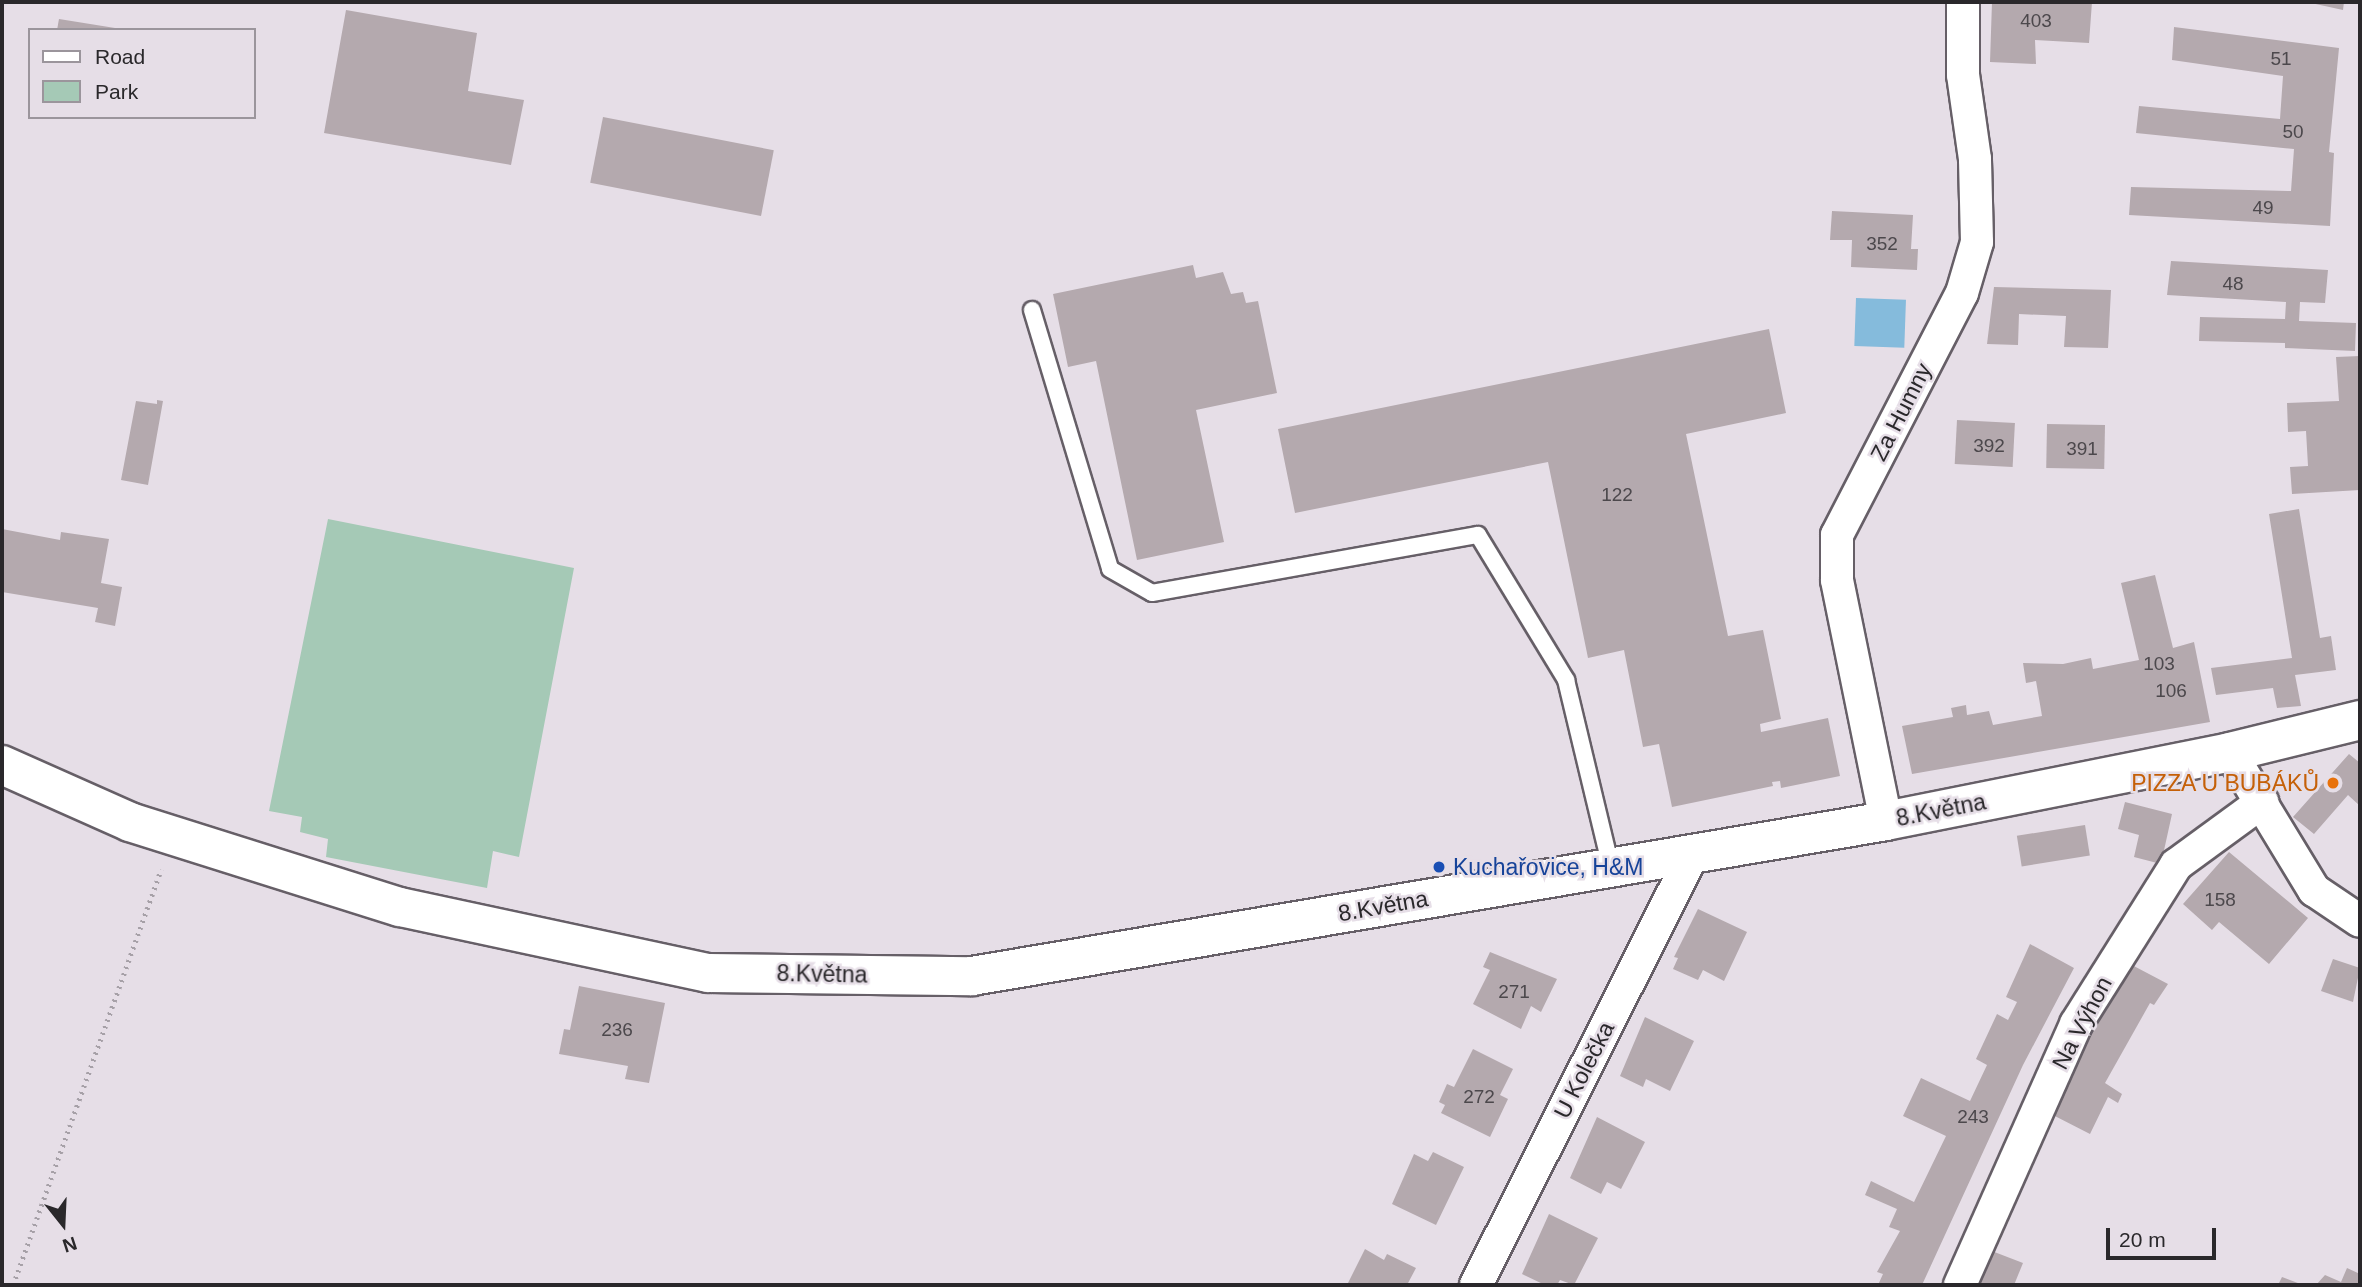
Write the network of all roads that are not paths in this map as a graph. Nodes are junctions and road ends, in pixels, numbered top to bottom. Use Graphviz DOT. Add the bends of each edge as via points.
graph roads {
  1 [pos="1963,2"];
  2 [pos="1032,310"];
  3 [pos="2360,720"];
  4 [pos="2230,752"];
  5 [pos="2,765"];
  6 [pos="2262,802"];
  7 [pos="1886,821"];
  8 [pos="1693,854"];
  9 [pos="1611,868"];
  10 [pos="2360,921"];
  11 [pos="1476,1285"];
  12 [pos="1960,1285"];
  1 -- 7 [label="street, Za Humny" via="1963,75 1975,159 1977,242 1962,293 1837,535 1837,580"];
  2 -- 9 [label="lane" via="1110,569 1152,593 1478,535 1566,680"];
  3 -- 4 [label="main road, 8.Května"];
  4 -- 6 [label="street"];
  4 -- 7 [label="main road, 8.Května"];
  5 -- 9 [label="main road, 8.Května" via="159,831 400,907 708,973 972,976"];
  6 -- 10 [label="street" via="2314,890"];
  6 -- 12 [label="street, Na Výhon" via="2176,865 2077,1024"];
  7 -- 8 [label="main road, 8.Května"];
  8 -- 9 [label="main road, 8.Května"];
  8 -- 11 [label="street, U Kolečka"];
}
